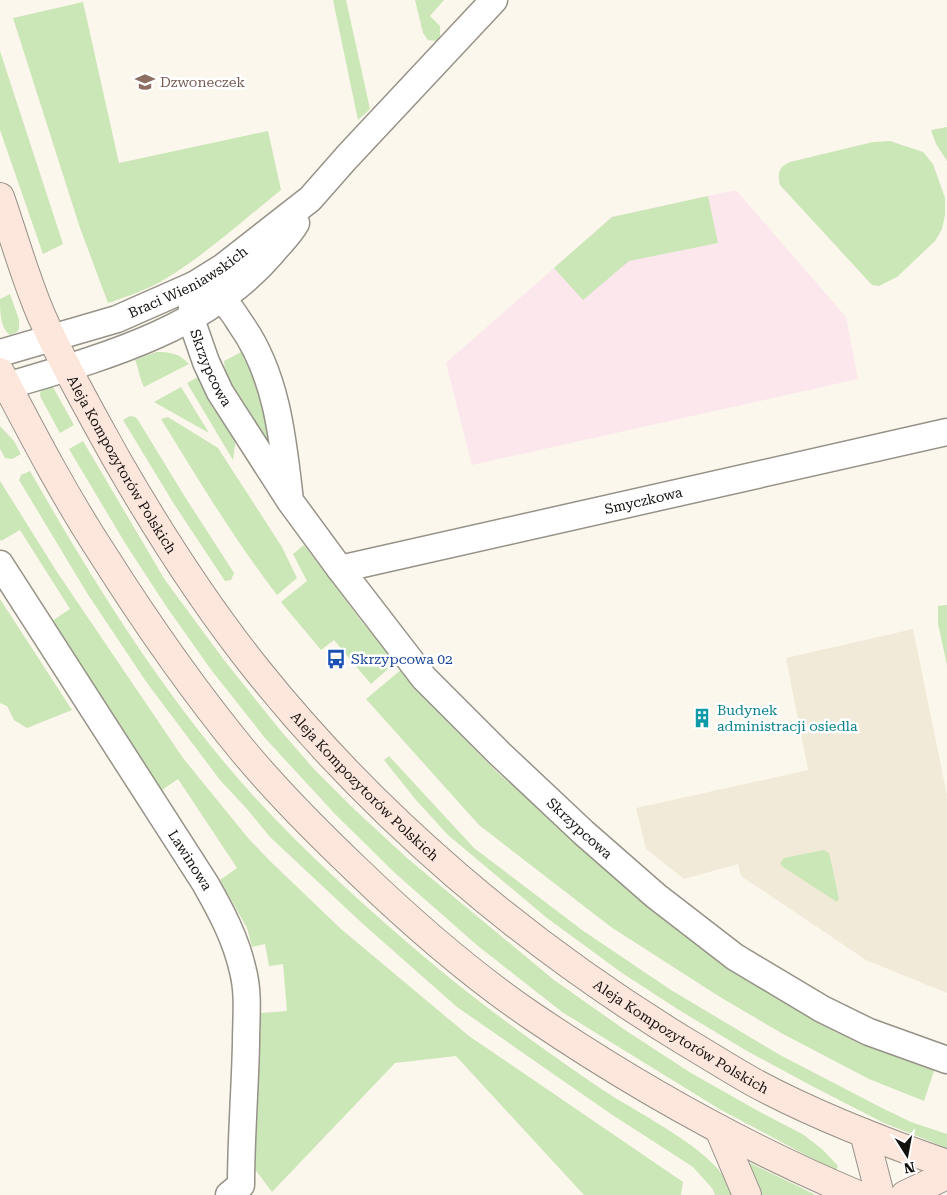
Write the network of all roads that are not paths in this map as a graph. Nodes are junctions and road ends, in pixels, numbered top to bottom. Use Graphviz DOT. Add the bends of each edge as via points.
graph roads {
  1 [pos="494,0"];
  2 [pos="0,197"];
  3 [pos="310,198"];
  4 [pos="194,285"];
  5 [pos="221,299"];
  6 [pos="191,319"];
  7 [pos="53,338"];
  8 [pos="0,353"];
  9 [pos="67,367"];
  10 [pos="2,382"];
  11 [pos="947,432"];
  12 [pos="290,500"];
  13 [pos="0,564"];
  14 [pos="340,569"];
  15 [pos="947,1060"];
  16 [pos="719,1129"];
  17 [pos="864,1133"];
  18 [pos="947,1164"];
  19 [pos="947,1175"];
  20 [pos="239,1192"];
  21 [pos="747,1195"];
  22 [pos="858,1195"];
  23 [pos="880,1195"];
  24 [pos="905,1195"];
  1 -- 3 [label="street, Braci Wieniawskich"];
  2 -- 7 [label="street, Aleja Kompozytorów Polskich"];
  3 -- 4 [label="street, Braci Wieniawskich" via="242,253"];
  3 -- 5 [label="street, Braci Wieniawskich" via="293,228 262,265"];
  4 -- 5 [label="street, Skrzypcowa"];
  4 -- 6 [label="street, Skrzypcowa"];
  4 -- 7 [label="street, Braci Wieniawskich" via="117,319"];
  5 -- 6 [label="street, Braci Wieniawskich"];
  5 -- 12 [label="street, Skrzypcowa" via="252,339 269,383 283,439"];
  6 -- 9 [label="street, Braci Wieniawskich" via="118,351"];
  6 -- 12 [label="street, Skrzypcowa" via="220,392"];
  7 -- 8 [label="street, Braci Wieniawskich"];
  7 -- 9 [label="street, Aleja Kompozytorów Polskich"];
  9 -- 10 [label="street, Braci Wieniawskich"];
  9 -- 17 [label="street, Aleja Kompozytorów Polskich" via="153,521 221,621 296,716 384,808 507,918 573,968 641,1014 754,1082"];
  10 -- 16 [label="street" via="72,504 139,609 206,703 290,803 386,898 530,1015"];
  11 -- 14 [label="street, Smyczkowa"];
  12 -- 14 [label="street, Skrzypcowa"];
  13 -- 20 [label="street, Lawinowa" via="205,883 239,953 247,997"];
  14 -- 15 [label="street, Skrzypcowa" via="424,678 584,833 656,896 735,957 822,1009 869,1032"];
  16 -- 21 [label="street"];
  16 -- 22 [label="street"];
  17 -- 18 [label="street, Aleja Kompozytorów Polskich"];
  17 -- 23 [label="street"];
  19 -- 24 [label="street"];
}
